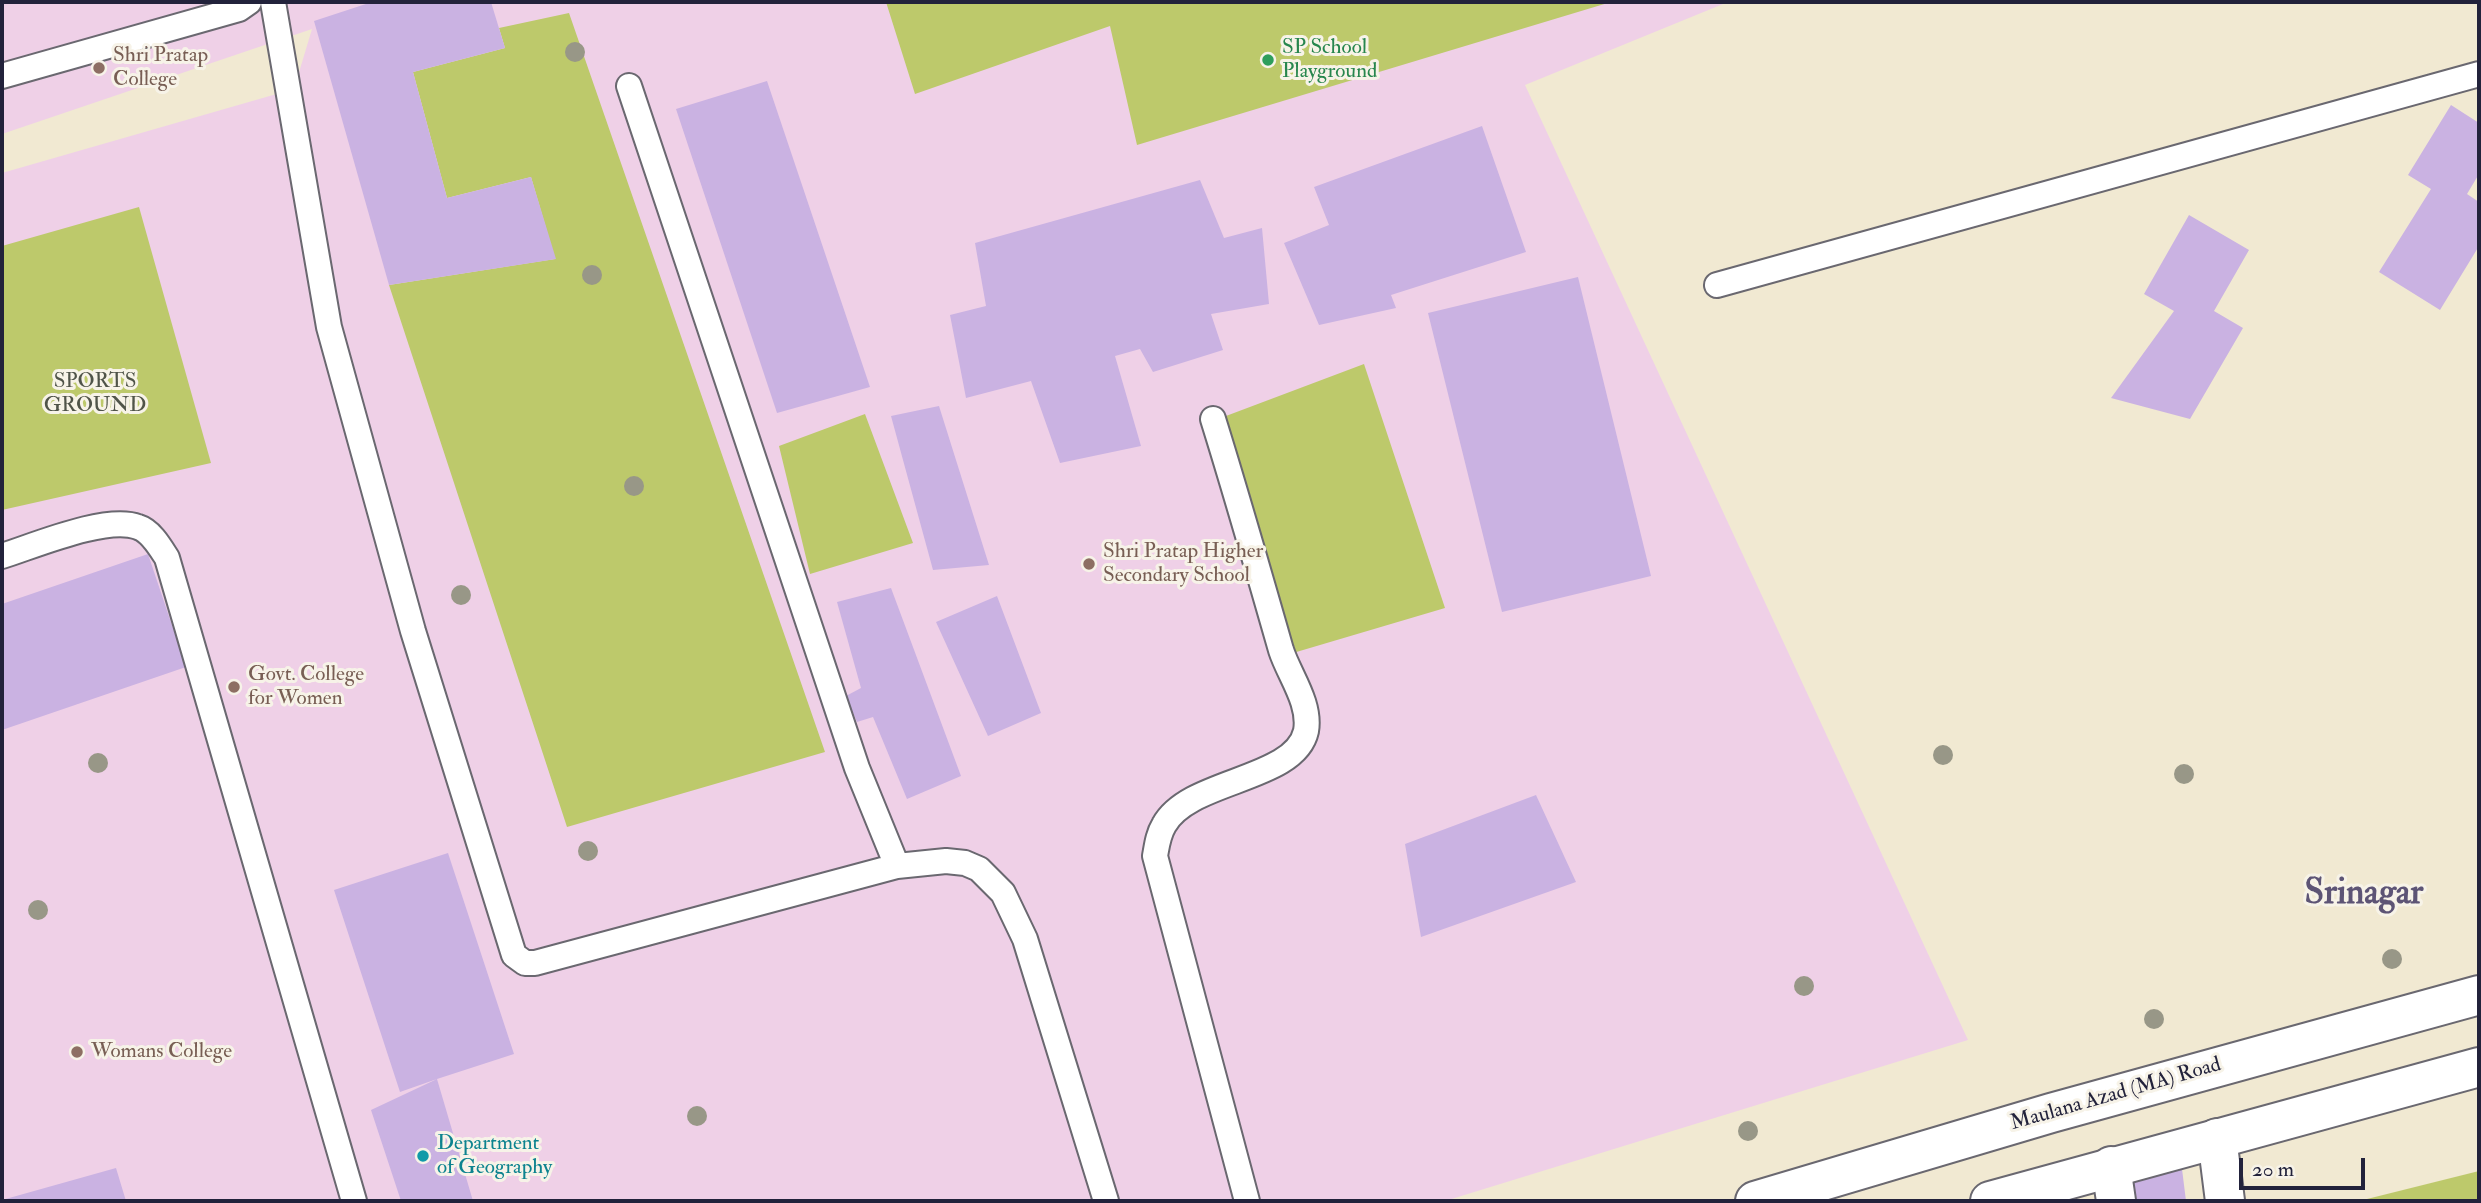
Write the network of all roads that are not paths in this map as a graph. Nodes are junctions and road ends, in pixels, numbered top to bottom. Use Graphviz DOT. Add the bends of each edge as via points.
graph roads {
  1 [pos="249,2"];
  2 [pos="272,2"];
  3 [pos="2479,75"];
  4 [pos="2,76"];
  5 [pos="629,86"];
  6 [pos="1717,285"];
  7 [pos="1213,419"];
  8 [pos="2,556"];
  9 [pos="897,866"];
  10 [pos="2479,995"];
  11 [pos="2479,1067"];
  12 [pos="2217,1138"];
  13 [pos="2114,1184"];
  14 [pos="2069,1190"];
  15 [pos="354,1201"];
  16 [pos="1106,1201"];
  17 [pos="1247,1201"];
  18 [pos="1755,1201"];
  19 [pos="1990,1201"];
  20 [pos="2225,1201"];
  1 -- 4 [label="lane" via="239,9"];
  2 -- 9 [label="lane" via="329,327 413,631 514,955 525,963 535,963"];
  3 -- 6 [label="lane"];
  5 -- 9 [label="lane" via="857,768"];
  7 -- 17 [label="lane" via="1307,722 1301,746 1280,762 1179,809 1165,822 1155,856"];
  8 -- 15 [label="lane" via="121,523 140,527 167,558"];
  9 -- 16 [label="lane" via="965,863 979,869 1003,893 1026,939"];
  10 -- 18 [label="main road, Maulana Azad (MA) Road" via="2051,1112"];
  11 -- 12 [label="main road"];
  12 -- 13 [label="main road"];
  12 -- 20 [label="main road"];
  13 -- 14 [label="main road"];
  14 -- 19 [label="main road"];
}
